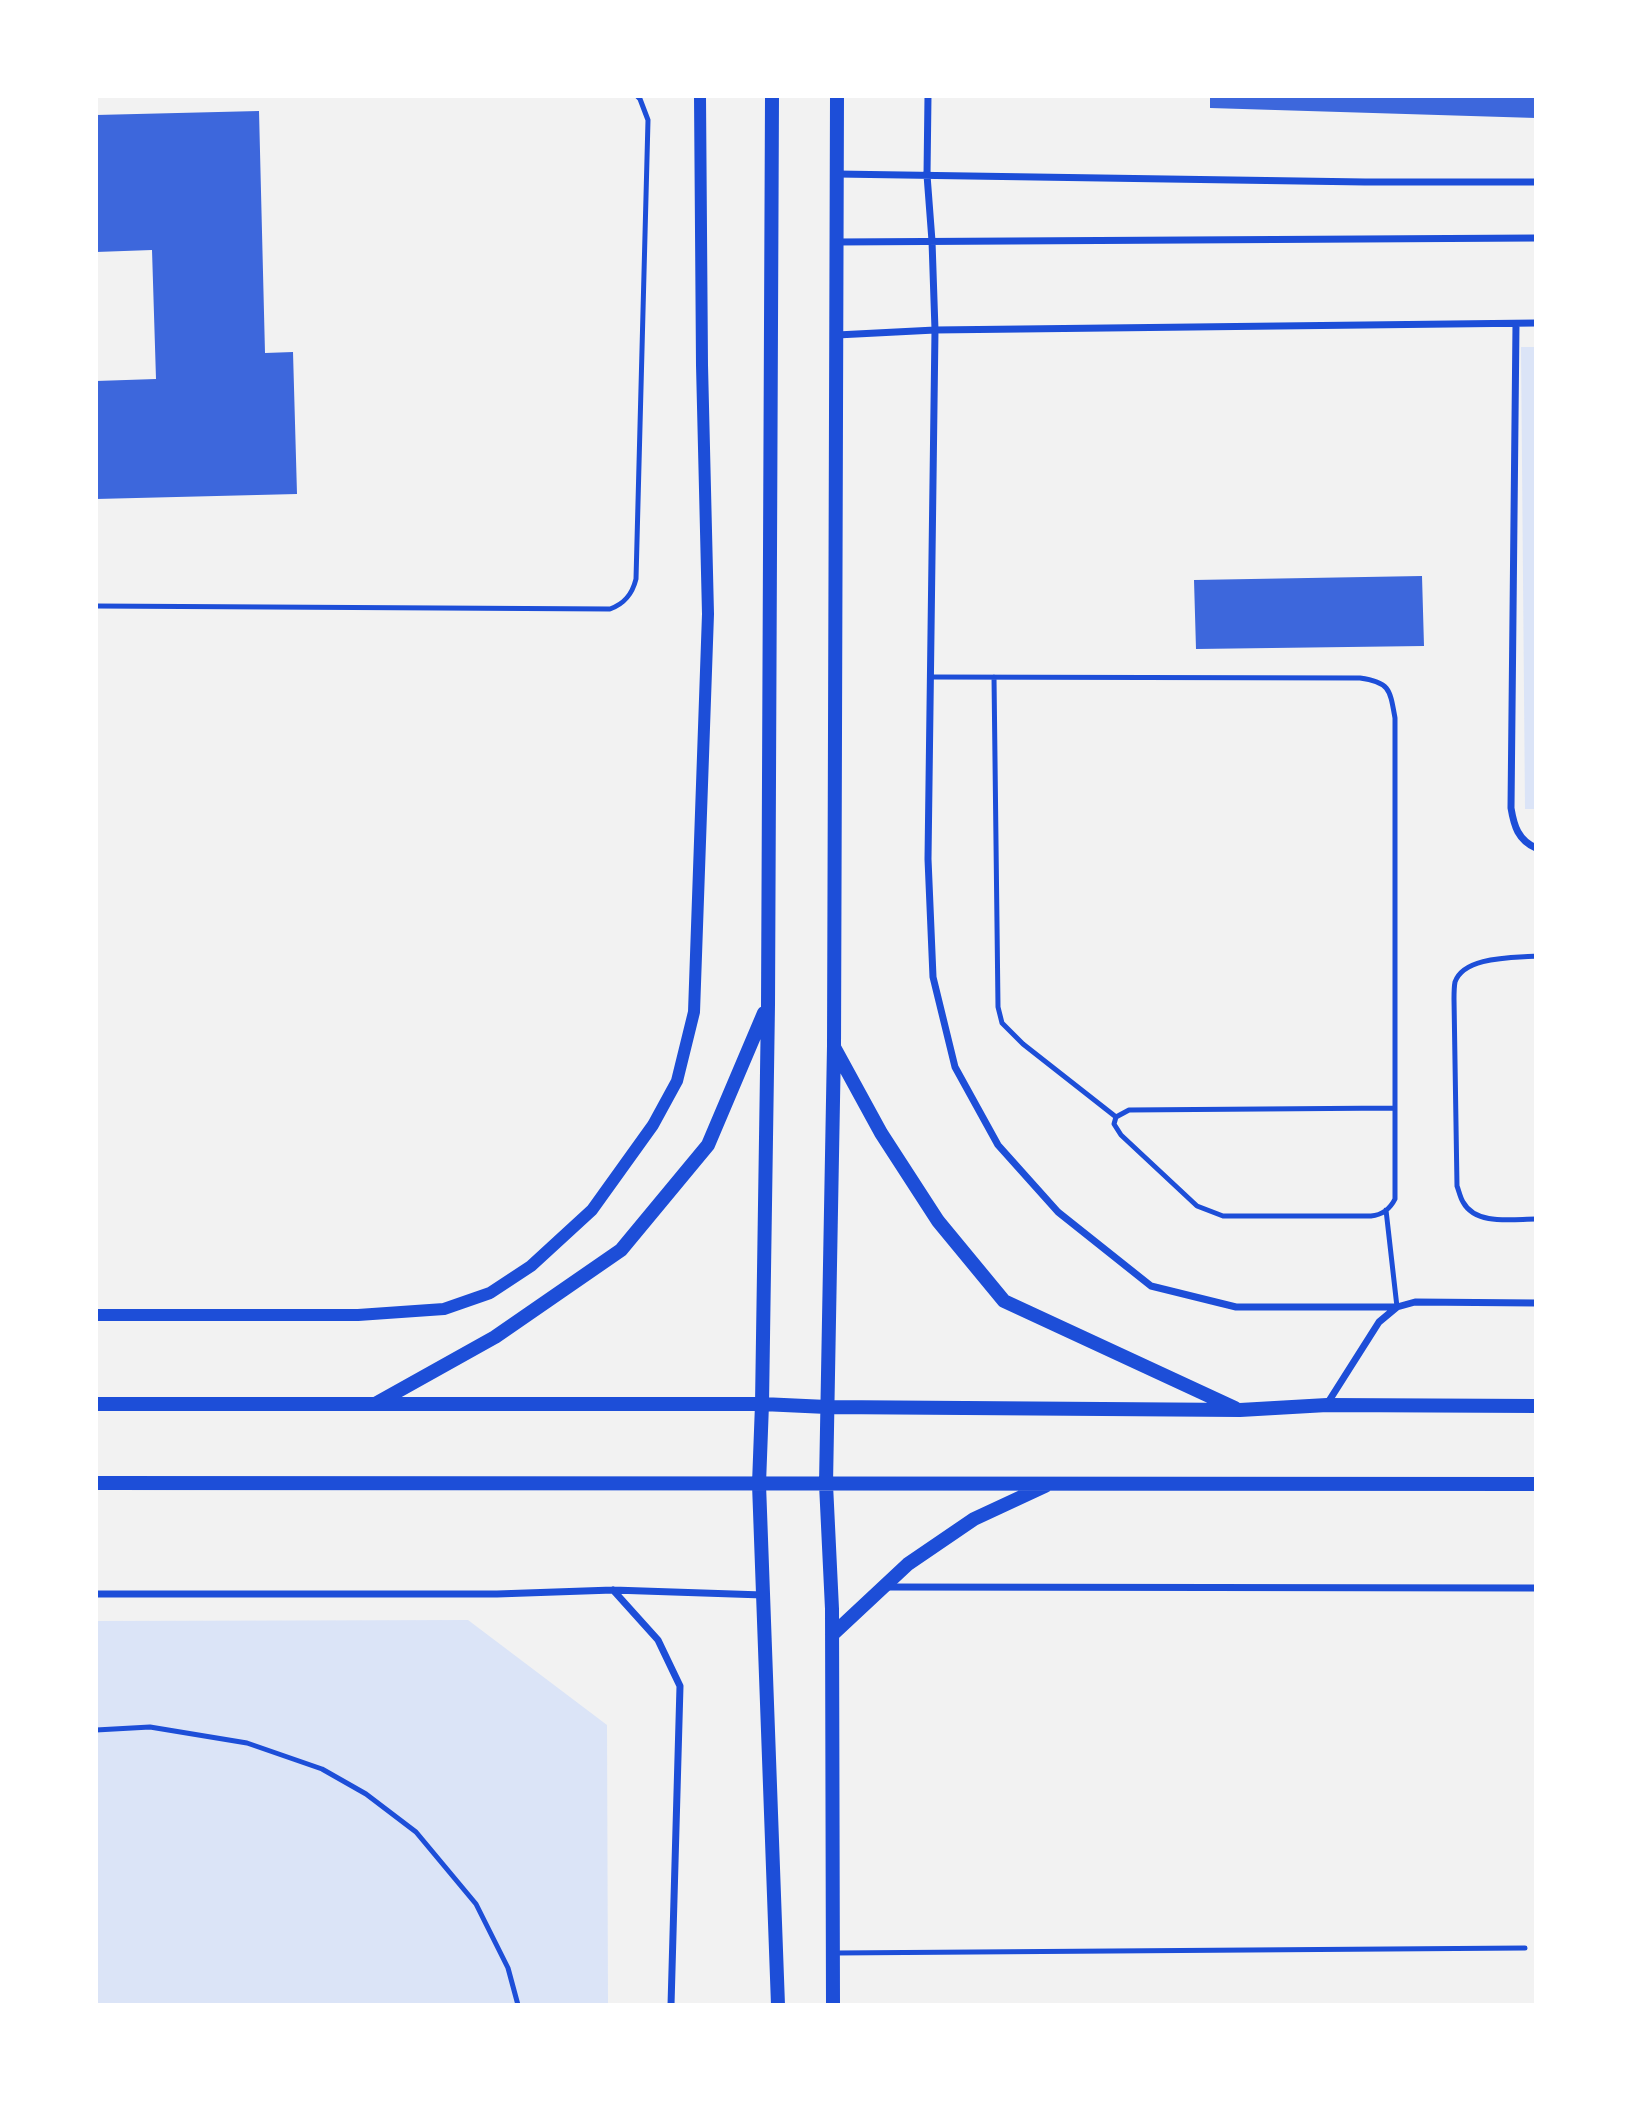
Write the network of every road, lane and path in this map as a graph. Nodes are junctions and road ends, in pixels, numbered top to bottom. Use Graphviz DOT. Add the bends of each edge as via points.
graph roads {
  1 [pos="637,96"];
  2 [pos="700,96"];
  3 [pos="772,96"];
  4 [pos="837,96"];
  5 [pos="928,96"];
  6 [pos="837,174"];
  7 [pos="928,175"];
  8 [pos="1536,182"];
  9 [pos="1536,238"];
  10 [pos="837,242"];
  11 [pos="932,242"];
  12 [pos="1536,323"];
  13 [pos="1516,324"];
  14 [pos="934,330"];
  15 [pos="837,335"];
  16 [pos="96,606"];
  17 [pos="930,677"];
  18 [pos="994,677"];
  19 [pos="1536,848"];
  20 [pos="1536,956"];
  21 [pos="768,1005"];
  22 [pos="834,1046"];
  23 [pos="1395,1108"];
  24 [pos="1116,1117"];
  25 [pos="1386,1210"];
  26 [pos="1536,1219"];
  27 [pos="1536,1303"];
  28 [pos="1397,1307"];
  29 [pos="96,1315"];
  30 [pos="96,1404"];
  31 [pos="373,1404"];
  32 [pos="762,1404"];
  33 [pos="1327,1405"];
  34 [pos="1536,1406"];
  35 [pos="827,1407"];
  36 [pos="1240,1410"];
  37 [pos="96,1483"];
  38 [pos="759,1484"];
  39 [pos="827,1484"];
  40 [pos="1050,1484"];
  41 [pos="1536,1485"];
  42 [pos="883,1587"];
  43 [pos="1536,1588"];
  44 [pos="613,1590"];
  45 [pos="96,1594"];
  46 [pos="764,1595"];
  47 [pos="832,1635"];
  48 [pos="96,1730"];
  49 [pos="1525,1948"];
  50 [pos="833,1954"];
  51 [pos="518,2005"];
  52 [pos="671,2005"];
  53 [pos="778,2005"];
  54 [pos="833,2005"];
  1 -- 16 [label="lane" via="648,120 636,579 621,605 610,609"];
  2 -- 29 [label="street" via="708,614 694,1012 677,1081 653,1125 592,1210 531,1266 491,1293 444,1309 358,1315"];
  3 -- 21 [label="main road"];
  4 -- 6 [label="main road"];
  5 -- 7 [label="street"];
  6 -- 7 [label="street"];
  6 -- 10 [label="main road"];
  7 -- 8 [label="street"];
  7 -- 11 [label="street"];
  9 -- 11 [label="street"];
  10 -- 11 [label="street"];
  10 -- 15 [label="main road"];
  11 -- 14 [label="street"];
  12 -- 13 [label="street"];
  13 -- 14 [label="street"];
  13 -- 19 [label="street" via="1511,808 1515,830"];
  14 -- 15 [label="street"];
  14 -- 17 [label="street"];
  15 -- 22 [label="main road"];
  17 -- 18 [label="lane"];
  17 -- 28 [label="street" via="928,859 933,977 955,1067 998,1145 1058,1212 1151,1286 1236,1307"];
  18 -- 23 [label="lane" via="1360,678 1384,685 1391,693 1395,718"];
  18 -- 24 [label="lane" via="998,1007 1002,1023"];
  20 -- 26 [label="lane" via="1493,959 1471,966 1460,974 1454,999 1457,1186 1463,1203 1482,1217"];
  21 -- 31 [label="main road" via="708,1145 621,1250 495,1337"];
  21 -- 32 [label="main road"];
  22 -- 35 [label="main road"];
  22 -- 36 [label="main road" via="881,1133 938,1222 1004,1300"];
  23 -- 24 [label="lane" via="1129,1110"];
  23 -- 25 [label="lane" via="1395,1199"];
  24 -- 25 [label="lane" via="1114,1124 1121,1135 1196,1206 1211,1213 1371,1216"];
  25 -- 28 [label="lane"];
  27 -- 28 [label="street" via="1415,1302"];
  28 -- 33 [label="street" via="1378,1322"];
  30 -- 31 [label="main road"];
  31 -- 32 [label="main road"];
  32 -- 35 [label="main road"];
  32 -- 38 [label="main road"];
  33 -- 34 [label="main road"];
  33 -- 36 [label="main road"];
  35 -- 36 [label="main road"];
  35 -- 39 [label="main road"];
  37 -- 38 [label="main road"];
  38 -- 39 [label="main road"];
  38 -- 46 [label="main road"];
  39 -- 40 [label="main road"];
  39 -- 47 [label="main road"];
  40 -- 41 [label="main road"];
  40 -- 42 [label="main road" via="974,1519"];
  42 -- 43 [label="street"];
  42 -- 47 [label="main road"];
  44 -- 45 [label="street"];
  44 -- 46 [label="street"];
  44 -- 52 [label="street" via="658,1640 680,1686"];
  46 -- 53 [label="main road"];
  47 -- 50 [label="main road"];
  48 -- 51 [label="lane" via="150,1727 247,1743 322,1769 366,1794 415,1832 476,1904 508,1968"];
  49 -- 50 [label="lane"];
  50 -- 54 [label="main road"];
}
